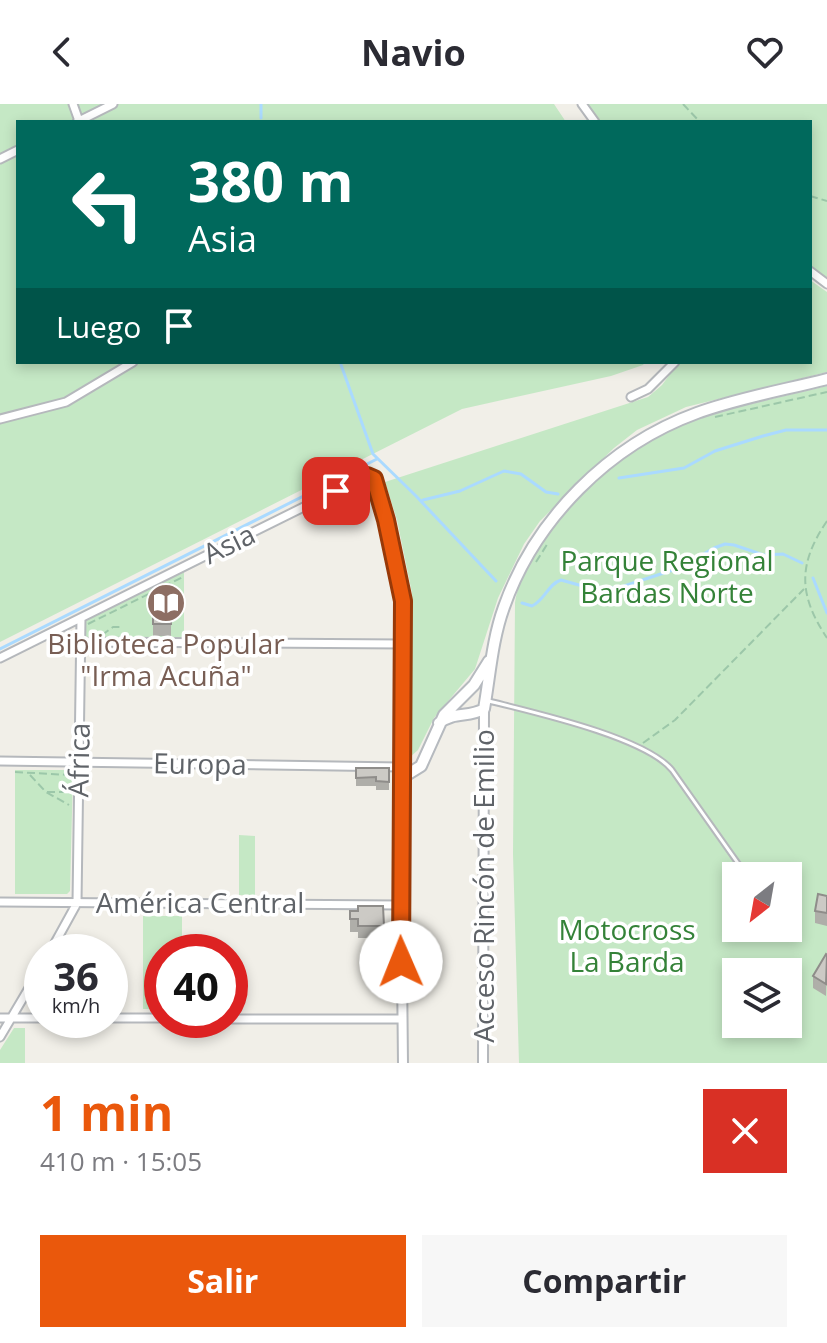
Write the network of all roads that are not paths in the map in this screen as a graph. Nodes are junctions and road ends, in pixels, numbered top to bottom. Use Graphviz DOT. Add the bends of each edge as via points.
graph roads {
  1 [pos="113,104"];
  2 [pos="82,120"];
  3 [pos="130,364"];
  4 [pos="673,364"];
  5 [pos="827,379"];
  6 [pos="631,397"];
  7 [pos="0,419"];
  8 [pos="81,618"];
  9 [pos="80,642"];
  10 [pos="403,644"];
  11 [pos="492,656"];
  12 [pos="0,658"];
  13 [pos="485,704"];
  14 [pos="439,723"];
  15 [pos="0,761"];
  16 [pos="79,762"];
  17 [pos="400,767"];
  18 [pos="400,779"];
  19 [pos="737,862"];
  20 [pos="0,902"];
  21 [pos="77,903"];
  22 [pos="400,905"];
  23 [pos="60,934"];
  24 [pos="24,997"];
  25 [pos="0,1018"];
  26 [pos="12,1018"];
  27 [pos="24,1018"];
  28 [pos="248,1019"];
  29 [pos="402,1019"];
  30 [pos="0,1037"];
  31 [pos="403,1063"];
  32 [pos="483,1063"];
  1 -- 2 [label="street"];
  3 -- 7 [label="street" via="66,402"];
  4 -- 6 [label="street" via="648,389"];
  5 -- 11 [label="main road, Acceso Rincón de Emilio" via="692,415 607,464 534,545 504,608"];
  8 -- 9 [label="street, África"];
  8 -- 10 [label="street, Asia" via="372,477 402,592"];
  8 -- 12 [label="street, Asia"];
  9 -- 10 [label="street"];
  9 -- 16 [label="street, África"];
  10 -- 17 [label="street"];
  11 -- 13 [label="main road, Acceso Rincón de Emilio"];
  11 -- 14 [label="main road, Acceso Rincón de Emilio"];
  13 -- 14 [label="main road, Acceso Rincón de Emilio" via="475,713 453,714"];
  13 -- 19 [label="lane" via="557,718 665,762"];
  13 -- 32 [label="street, Acceso Rincón de Emilio"];
  14 -- 18 [label="main road, Acceso Rincón de Emilio" via="425,762"];
  15 -- 16 [label="street, Europa"];
  16 -- 17 [label="street, Europa"];
  16 -- 21 [label="street, África"];
  17 -- 18 [label="street"];
  18 -- 22 [label="street"];
  20 -- 21 [label="street, América Central"];
  21 -- 22 [label="street, América Central"];
  21 -- 23 [label="street"];
  22 -- 29 [label="street"];
  24 -- 26 [label="street"];
  25 -- 26 [label="street"];
  26 -- 27 [label="street"];
  26 -- 30 [label="street"];
  28 -- 29 [label="street"];
  29 -- 31 [label="street"];
}
